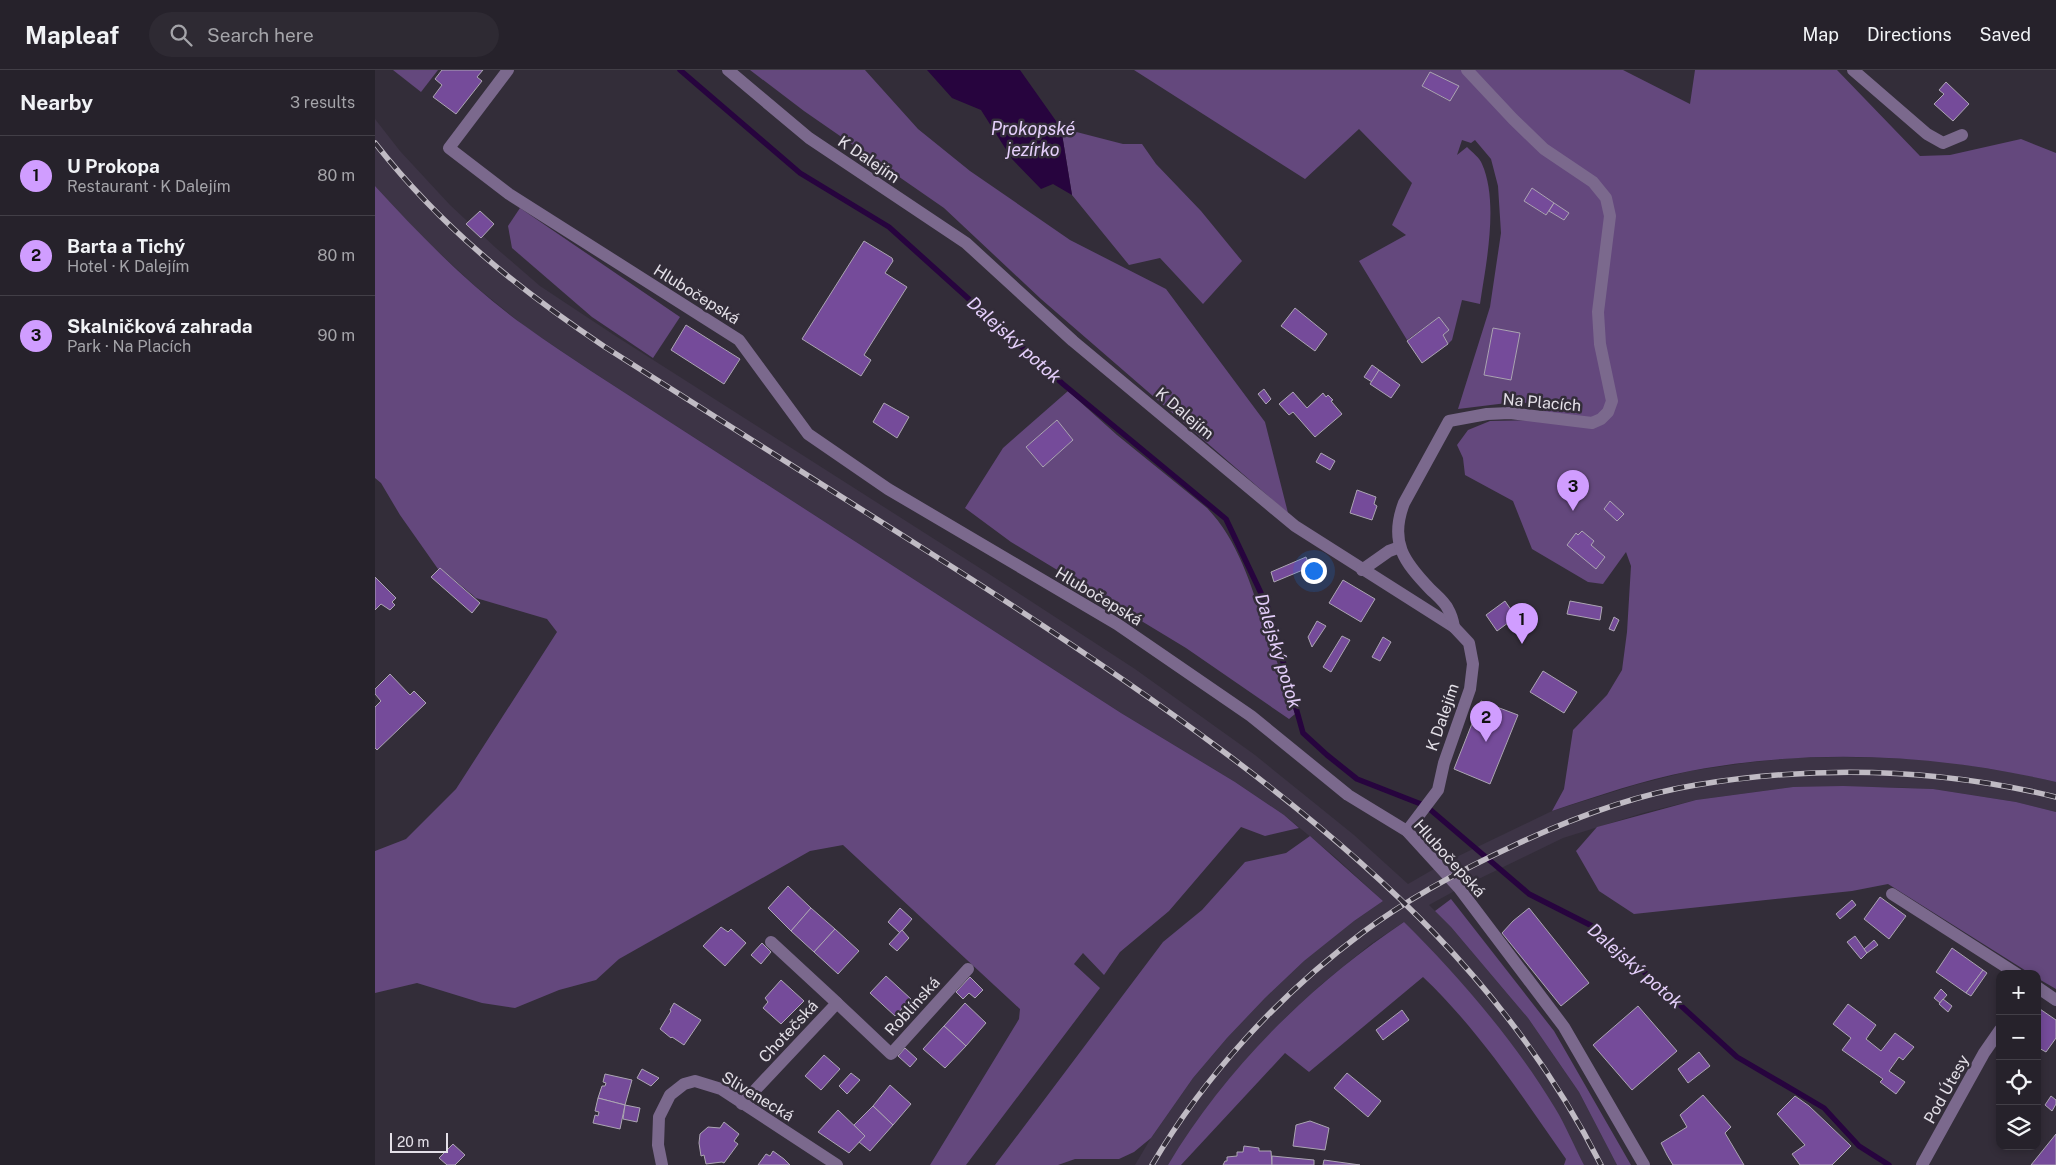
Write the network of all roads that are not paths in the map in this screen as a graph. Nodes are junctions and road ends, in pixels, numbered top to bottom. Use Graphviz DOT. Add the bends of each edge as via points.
graph roads {
  1 [pos="508,70"];
  2 [pos="728,70"];
  3 [pos="1467,70"];
  4 [pos="1853,70"];
  5 [pos="1963,135"];
  6 [pos="1400,547"];
  7 [pos="1362,570"];
  8 [pos="1454,627"];
  9 [pos="1407,832"];
  10 [pos="1892,894"];
  11 [pos="771,942"];
  12 [pos="968,969"];
  13 [pos="2011,970"];
  14 [pos="2041,990"];
  15 [pos="2056,1000"];
  16 [pos="837,1003"];
  17 [pos="1996,1036"];
  18 [pos="742,1104"];
  19 [pos="662,1165"];
  20 [pos="837,1165"];
  21 [pos="1644,1165"];
  22 [pos="1922,1165"];
  1 -- 9 [label="street, Hlubočepská" via="449,148 509,194 739,340 808,434 888,489 1117,624 1251,716 1349,795"];
  2 -- 7 [label="street, K Dalejím" via="809,138 966,243 1073,341 1292,524"];
  3 -- 6 [label="street, Na Placích" via="1544,149 1593,182 1606,198 1609,216 1598,312 1600,344 1612,401 1608,412 1592,423 1510,413 1449,421 1399,518"];
  4 -- 5 [label="street" via="1927,134 1943,143"];
  6 -- 7 [label="street"];
  6 -- 8 [label="street, Na Placích" via="1411,569 1448,608"];
  7 -- 8 [label="street, K Dalejím"];
  8 -- 9 [label="street, K Dalejím" via="1469,643 1473,664 1470,689 1437,790"];
  9 -- 21 [label="street, Hlubočepská" via="1459,888 1564,1027"];
  10 -- 13 [label="street"];
  11 -- 16 [label="street, Chotečská"];
  12 -- 16 [label="street, Roblínská" via="891,1054"];
  14 -- 15 [label="street"];
  16 -- 18 [label="street, Chotečská"];
  17 -- 22 [label="street, Pod Útesy"];
  18 -- 19 [label="street, Slivenecká" via="721,1089 695,1081 684,1084 670,1096 659,1118 658,1145"];
  18 -- 20 [label="street, Slivenecká"];
}
